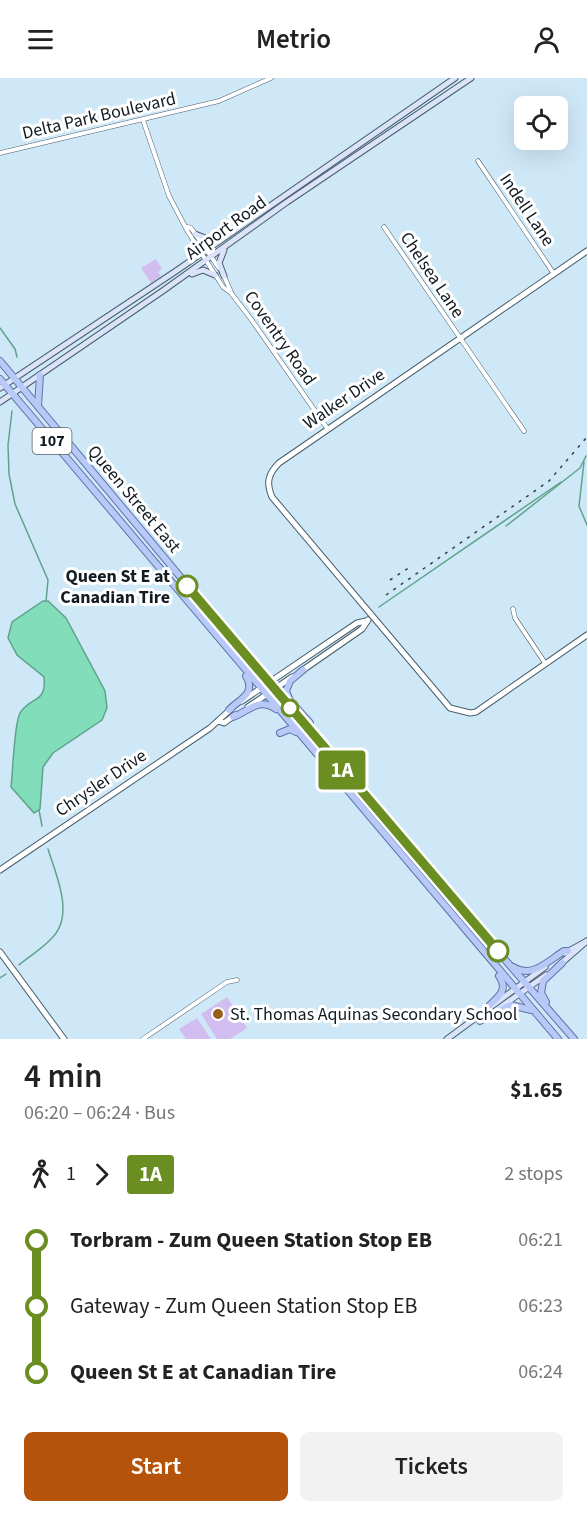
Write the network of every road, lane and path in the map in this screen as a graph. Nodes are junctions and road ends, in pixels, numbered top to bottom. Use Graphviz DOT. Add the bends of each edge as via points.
graph roads {
  1 [pos="271,78"];
  2 [pos="455,78"];
  3 [pos="471,78"];
  4 [pos="143,120"];
  5 [pos="0,153"];
  6 [pos="478,162"];
  7 [pos="384,226"];
  8 [pos="187,227"];
  9 [pos="195,234"];
  10 [pos="229,234"];
  11 [pos="230,244"];
  12 [pos="587,251"];
  13 [pos="204,252"];
  14 [pos="209,259"];
  15 [pos="554,274"];
  16 [pos="215,275"];
  17 [pos="224,276"];
  18 [pos="182,278"];
  19 [pos="231,292"];
  20 [pos="459,339"];
  21 [pos="0,361"];
  22 [pos="40,375"];
  23 [pos="14,378"];
  24 [pos="0,379"];
  25 [pos="2,386"];
  26 [pos="22,388"];
  27 [pos="13,394"];
  28 [pos="0,402"];
  29 [pos="38,407"];
  30 [pos="327,428"];
  31 [pos="524,431"];
  32 [pos="513,609"];
  33 [pos="369,619"];
  34 [pos="587,635"];
  35 [pos="236,659"];
  36 [pos="544,663"];
  37 [pos="303,670"];
  38 [pos="268,683"];
  39 [pos="260,688"];
  40 [pos="274,689"];
  41 [pos="266,695"];
  42 [pos="228,710"];
  43 [pos="233,717"];
  44 [pos="287,720"];
  45 [pos="218,722"];
  46 [pos="309,730"];
  47 [pos="298,734"];
  48 [pos="0,870"];
  49 [pos="587,941"];
  50 [pos="568,951"];
  51 [pos="0,952"];
  52 [pos="501,955"];
  53 [pos="487,956"];
  54 [pos="562,963"];
  55 [pos="237,980"];
  56 [pos="527,984"];
  57 [pos="517,991"];
  58 [pos="489,1006"];
  59 [pos="480,1021"];
  60 [pos="543,1021"];
  61 [pos="466,1026"];
  62 [pos="565,1028"];
  63 [pos="64,1039"];
  64 [pos="143,1039"];
  65 [pos="447,1039"];
  66 [pos="558,1039"];
  67 [pos="574,1039"];
  1 -- 4 [label="street, Delta Park Boulevard" via="219,101"];
  2 -- 10 [label="main road, Airport Road"];
  3 -- 11 [label="main road, Airport Road"];
  4 -- 5 [label="street, Delta Park Boulevard"];
  4 -- 8 [label="street" via="161,178"];
  6 -- 15 [label="street, Indell Lane"];
  7 -- 20 [label="street, Chelsea Lane"];
  8 -- 9 [label="street"];
  8 -- 13 [label="street"];
  9 -- 10 [label="main road" via="208,239 222,232"];
  9 -- 13 [label="street"];
  10 -- 13 [label="main road, Airport Road"];
  11 -- 14 [label="main road, Airport Road"];
  11 -- 17 [label="main road" via="219,259"];
  12 -- 15 [label="street, Walker Drive"];
  13 -- 14 [label="street, Coventry Road"];
  13 -- 23 [label="main road, Airport Road"];
  14 -- 16 [label="street, Coventry Road"];
  14 -- 17 [label="street, Coventry Road"];
  14 -- 18 [label="main road, Airport Road"];
  15 -- 20 [label="street, Walker Drive"];
  16 -- 18 [label="main road" via="203,270"];
  16 -- 19 [label="street, Coventry Road"];
  17 -- 19 [label="street, Coventry Road"];
  18 -- 22 [label="main road, Airport Road"];
  19 -- 30 [label="street, Coventry Road"];
  20 -- 30 [label="street, Walker Drive"];
  20 -- 31 [label="street, Chelsea Lane"];
  21 -- 23 [label="main road, Queen Street East / 107"];
  22 -- 26 [label="main road, Airport Road"];
  22 -- 29 [label="main road"];
  23 -- 25 [label="main road, Airport Road"];
  23 -- 26 [label="main road, Queen Street East / 107"];
  24 -- 25 [label="main road, Queen Street East / 107"];
  25 -- 27 [label="main road, Queen Street East / 107"];
  26 -- 27 [label="main road, Airport Road"];
  26 -- 29 [label="main road, Queen Street East / 107"];
  27 -- 28 [label="main road, Airport Road"];
  27 -- 35 [label="main road, Queen Street East / 107"];
  29 -- 38 [label="main road, Queen Street East / 107"];
  30 -- 33 [label="street, Walker Drive" via="273,469 269,492"];
  32 -- 36 [label="street"];
  33 -- 36 [label="street, Walker Drive" via="444,702 457,711 476,712"];
  33 -- 37 [label="street, Chrysler Drive" via="362,629"];
  33 -- 38 [label="street, Chrysler Drive" via="357,623"];
  34 -- 36 [label="street, Walker Drive"];
  35 -- 39 [label="main road, Queen Street East / 107"];
  35 -- 42 [label="main road" via="250,688"];
  37 -- 40 [label="street, Chrysler Drive"];
  37 -- 46 [label="main road" via="290,681 286,691 310,723"];
  38 -- 39 [label="street, Chrysler Drive"];
  38 -- 40 [label="main road, Queen Street East / 107"];
  39 -- 41 [label="main road, Queen Street East / 107"];
  39 -- 42 [label="street, Chrysler Drive"];
  40 -- 41 [label="street, Chrysler Drive"];
  40 -- 46 [label="main road, Queen Street East / 107"];
  41 -- 43 [label="street, Chrysler Drive"];
  41 -- 44 [label="main road, Queen Street East / 107"];
  42 -- 45 [label="street, Chrysler Drive"];
  43 -- 44 [label="main road" via="261,704 272,706"];
  43 -- 45 [label="street, Chrysler Drive"];
  44 -- 47 [label="main road, Queen Street East / 107"];
  44 -- 47 [label="main road" via="280,733 290,729"];
  45 -- 48 [label="street, Chrysler Drive"];
  46 -- 52 [label="main road, Queen Street East / 107"];
  47 -- 53 [label="main road, Queen Street East / 107"];
  49 -- 50 [label="main road"];
  49 -- 54 [label="main road"];
  50 -- 52 [label="main road" via="530,972 517,969"];
  50 -- 56 [label="main road"];
  51 -- 63 [label="street"];
  52 -- 56 [label="main road, Queen Street East / 107"];
  53 -- 57 [label="main road, Queen Street East / 107"];
  53 -- 58 [label="main road" via="504,986"];
  54 -- 56 [label="main road"];
  54 -- 62 [label="main road" via="545,978 541,990"];
  55 -- 64 [label="street" via="227,982"];
  56 -- 57 [label="main road"];
  56 -- 62 [label="main road, Queen Street East / 107"];
  57 -- 58 [label="main road"];
  57 -- 59 [label="main road"];
  57 -- 60 [label="main road, Queen Street East / 107"];
  58 -- 61 [label="main road"];
  59 -- 60 [label="main road" via="511,1005 528,1009"];
  59 -- 61 [label="main road"];
  60 -- 66 [label="main road, Queen Street East / 107"];
  61 -- 65 [label="main road"];
  62 -- 67 [label="main road, Queen Street East / 107"];
}
